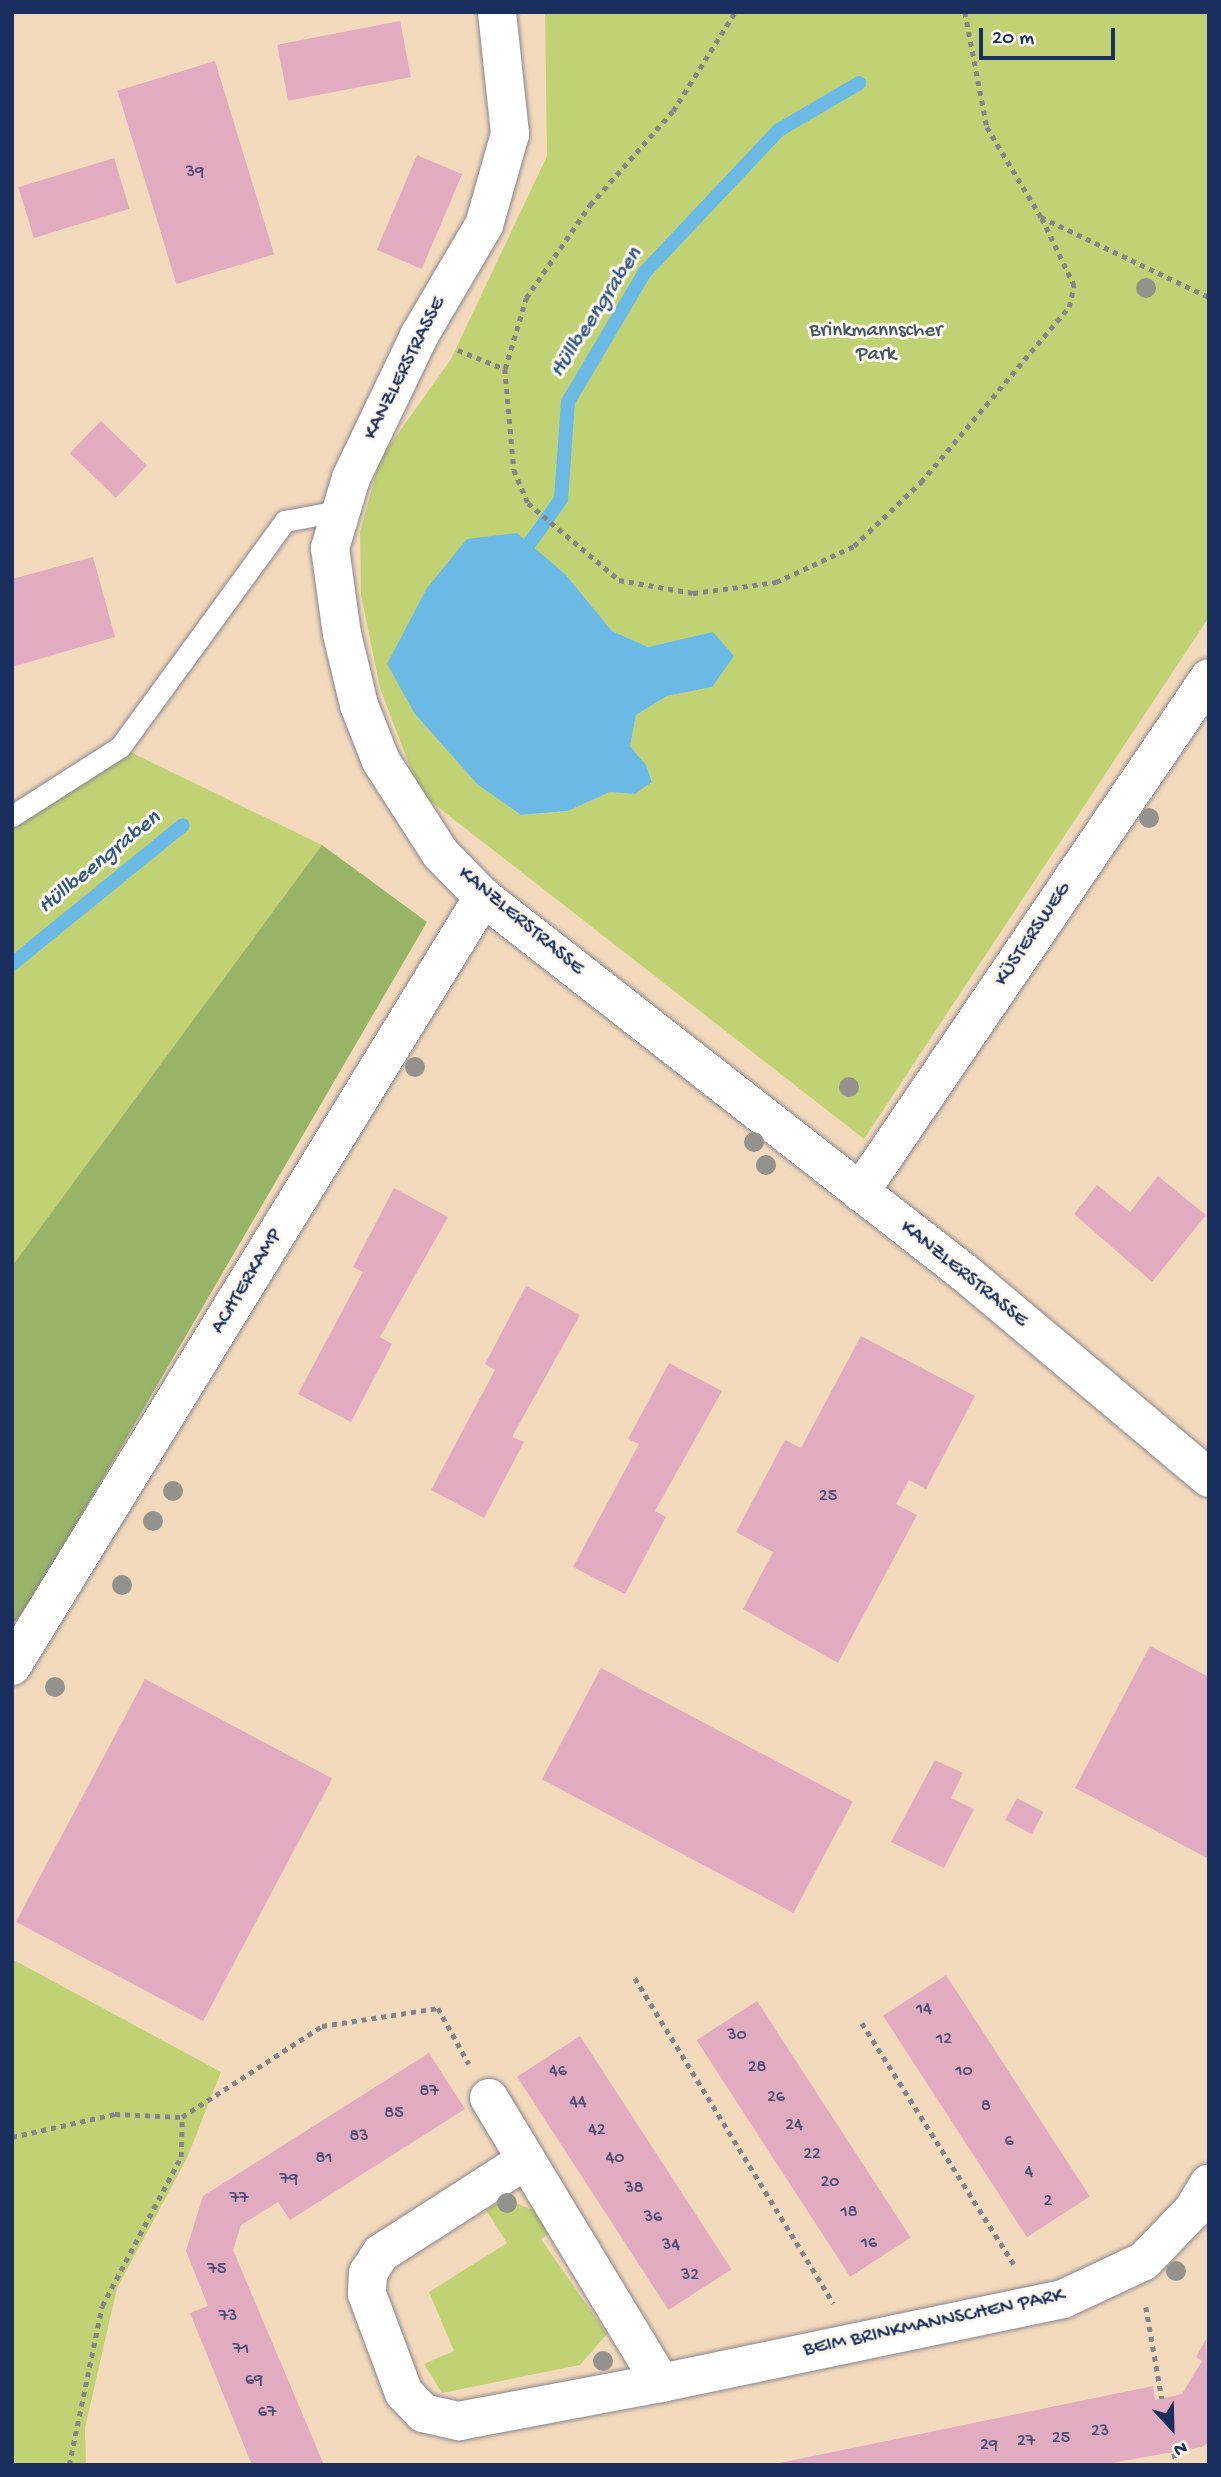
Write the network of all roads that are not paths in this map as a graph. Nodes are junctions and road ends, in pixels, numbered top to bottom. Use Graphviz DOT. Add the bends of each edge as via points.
graph roads {
  1 [pos="497,12"];
  2 [pos="338,511"];
  3 [pos="1209,678"];
  4 [pos="12,816"];
  5 [pos="483,897"];
  6 [pos="860,1192"];
  7 [pos="1209,1478"];
  8 [pos="12,1666"];
  9 [pos="489,2098"];
  10 [pos="526,2160"];
  11 [pos="1209,2183"];
  12 [pos="661,2383"];
  1 -- 2 [label="street, KANZLERSTRASSE" via="510,134 484,225 420,334"];
  2 -- 4 [label="lane" via="285,521 120,747"];
  2 -- 5 [label="street, KANZLERSTRASSE" via="330,548 333,580 359,705 381,761 414,817 440,853"];
  3 -- 6 [label="street, KÜSTERSWEG"];
  5 -- 6 [label="street, KANZLERSTRASSE"];
  5 -- 8 [label="street, ACHTERKAMP"];
  6 -- 7 [label="street, KANZLERSTRASSE" via="966,1274"];
  9 -- 10 [label="street"];
  10 -- 12 [label="street"];
  10 -- 12 [label="street, BEIM BRINKMANNSCHEN PARK" via="382,2253 368,2273 367,2294 404,2393 423,2413 459,2421"];
  11 -- 12 [label="street, BEIM BRINKMANNSCHEN PARK" via="1193,2210 1144,2261 1063,2299"];
}
